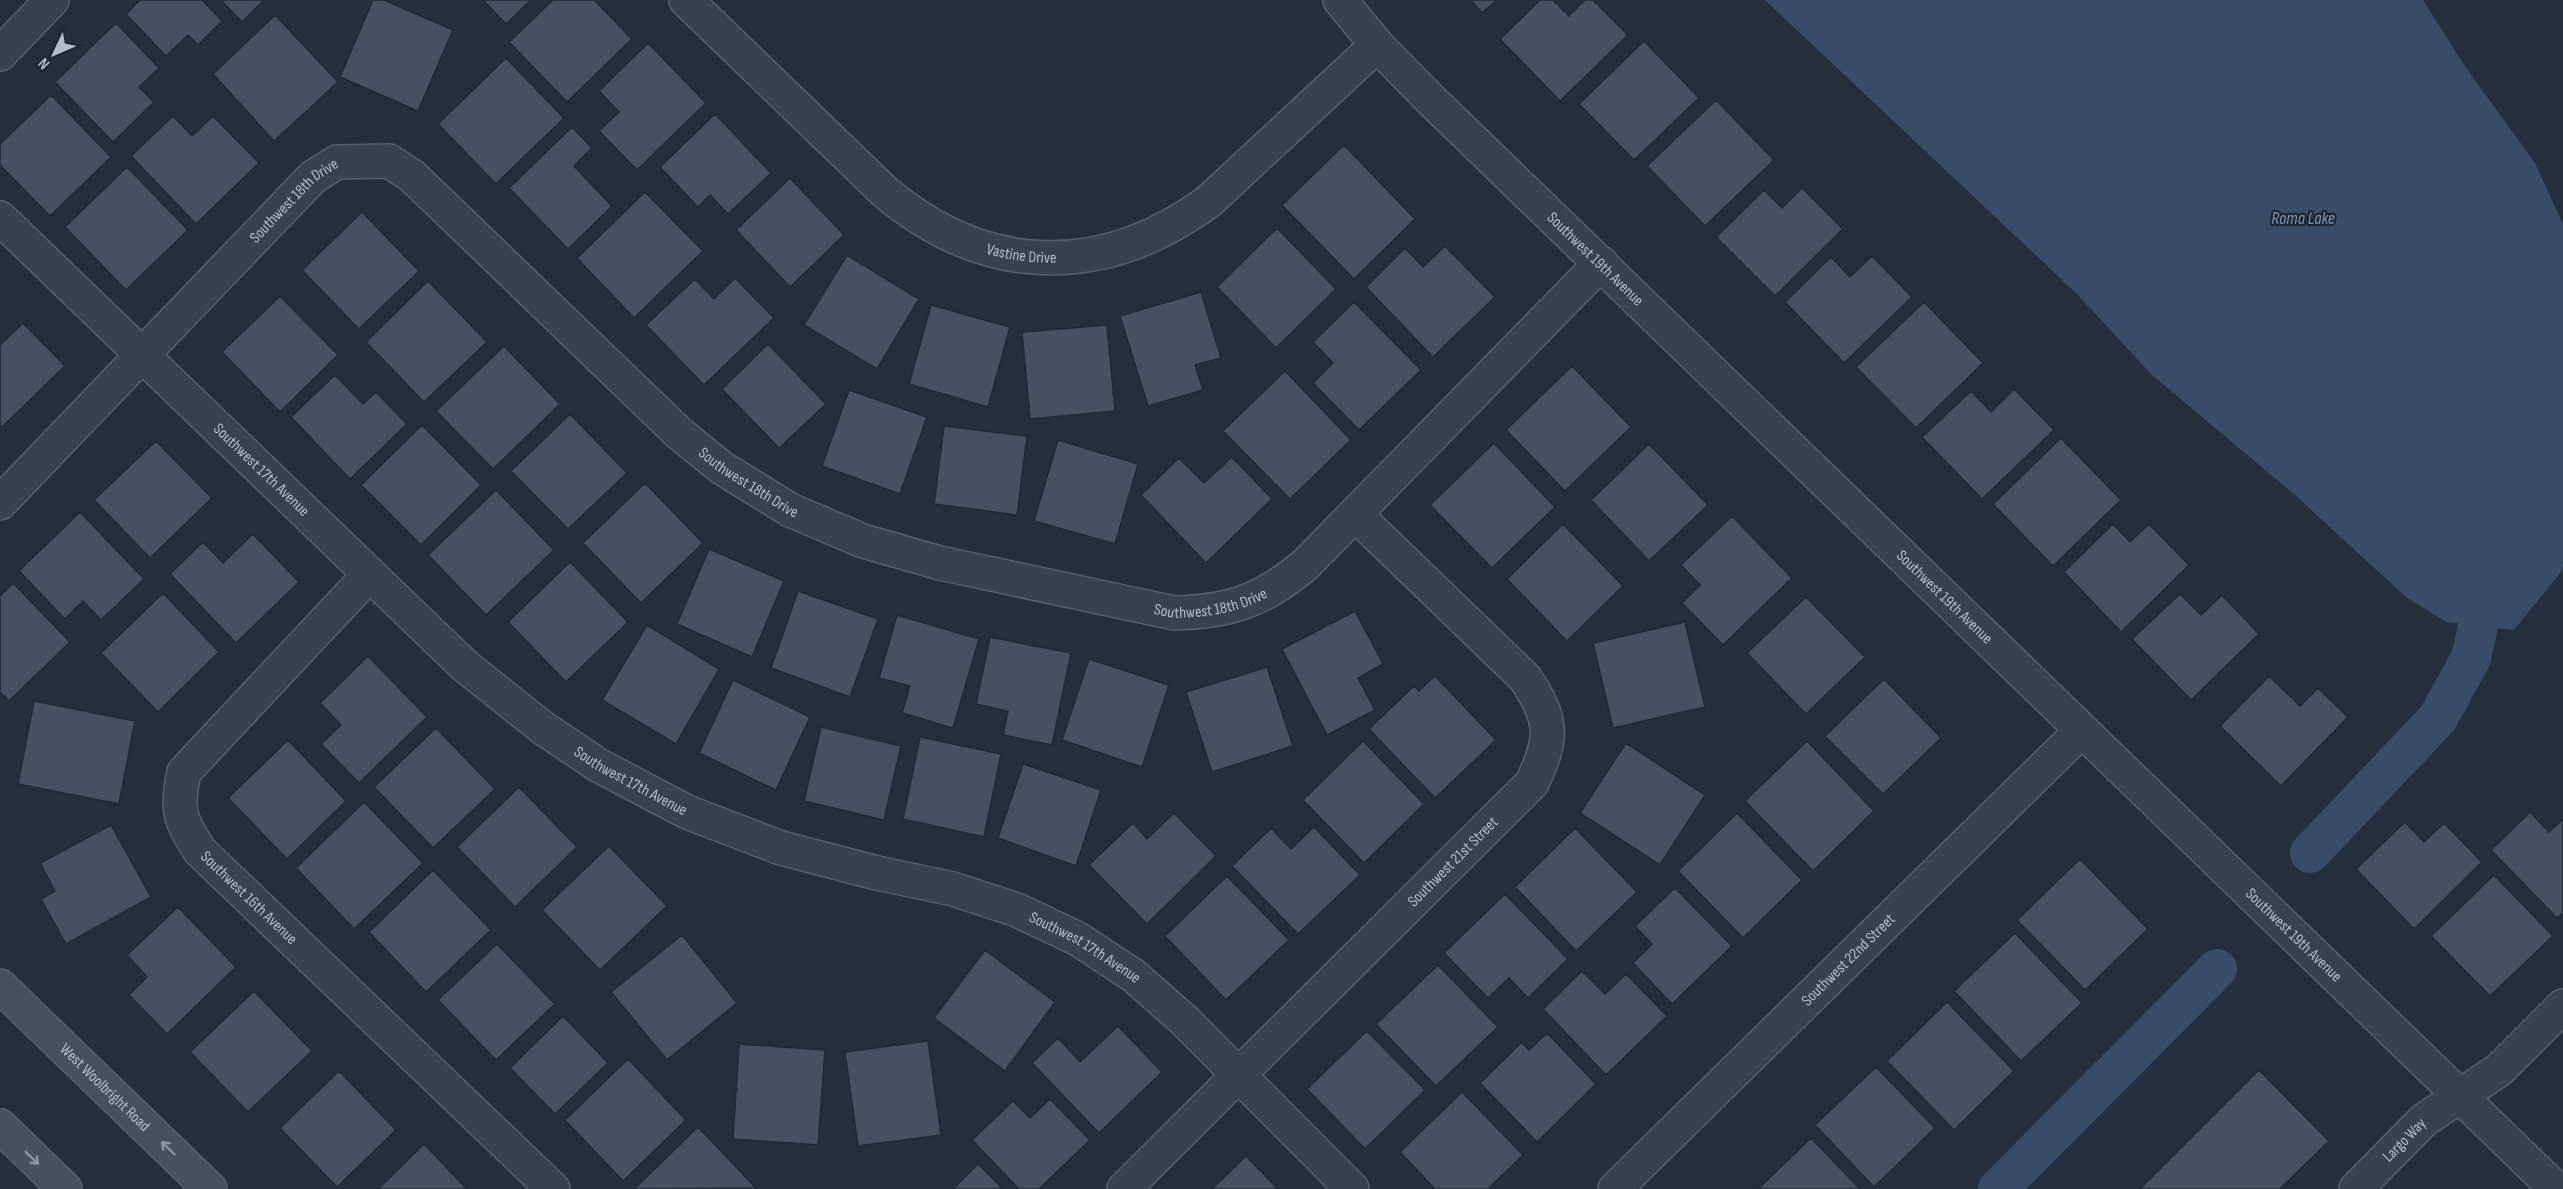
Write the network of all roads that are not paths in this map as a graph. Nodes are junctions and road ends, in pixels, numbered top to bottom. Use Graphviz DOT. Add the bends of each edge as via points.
graph roads {
  1 [pos="52,0"];
  2 [pos="686,0"];
  3 [pos="1340,0"];
  4 [pos="1377,45"];
  5 [pos="0,54"];
  6 [pos="0,218"];
  7 [pos="1601,263"];
  8 [pos="142,355"];
  9 [pos="0,503"];
  10 [pos="1355,514"];
  11 [pos="369,574"];
  12 [pos="2081,731"];
  13 [pos="0,986"];
  14 [pos="2563,1006"];
  15 [pos="1239,1076"];
  16 [pos="2459,1097"];
  17 [pos="0,1126"];
  18 [pos="65,1189"];
  19 [pos="210,1189"];
  20 [pos="553,1189"];
  21 [pos="1124,1189"];
  22 [pos="1352,1189"];
  23 [pos="1615,1189"];
  24 [pos="2356,1189"];
  25 [pos="2556,1189"];
  1 -- 5 [label="street"];
  2 -- 4 [label="street, Vastine Drive" via="908,211 932,227 977,246 1045,258 1113,250 1184,219 1208,202"];
  3 -- 4 [label="street, Southwest 19th Avenue"];
  4 -- 7 [label="street, Southwest 19th Avenue"];
  6 -- 8 [label="street, Southwest 17th Avenue"];
  7 -- 10 [label="street, Southwest 18th Drive"];
  7 -- 12 [label="street, Southwest 19th Avenue"];
  8 -- 9 [label="street, Southwest 18th Drive"];
  8 -- 10 [label="street, Southwest 18th Drive" via="313,177 337,162 389,161 412,176 713,461 790,510 863,541 940,563 1163,610 1205,613 1261,597 1286,581"];
  8 -- 11 [label="street, Southwest 17th Avenue"];
  10 -- 15 [label="street, Southwest 21st Street" via="1525,678 1540,700 1549,727 1545,755 1532,783"];
  11 -- 15 [label="street, Southwest 17th Avenue" via="465,666 543,728 598,765 687,812 781,848 953,889 1017,910 1078,939 1134,976"];
  11 -- 20 [label="street, Southwest 16th Avenue" via="184,772 178,800 184,827 200,851"];
  12 -- 16 [label="street, Southwest 19th Avenue"];
  12 -- 23 [label="street, Southwest 22nd Street"];
  19 -- 13 [label="main road, West Woolbright Road, one-way"];
  14 -- 16 [label="street, Largo Way" via="2499,1070"];
  15 -- 21 [label="street, Southwest 21st Street"];
  15 -- 22 [label="street, Southwest 17th Avenue"];
  16 -- 24 [label="street, Largo Way" via="2424,1120"];
  16 -- 25 [label="street, Southwest 19th Avenue"];
  17 -- 18 [label="main road, one-way"];
}
